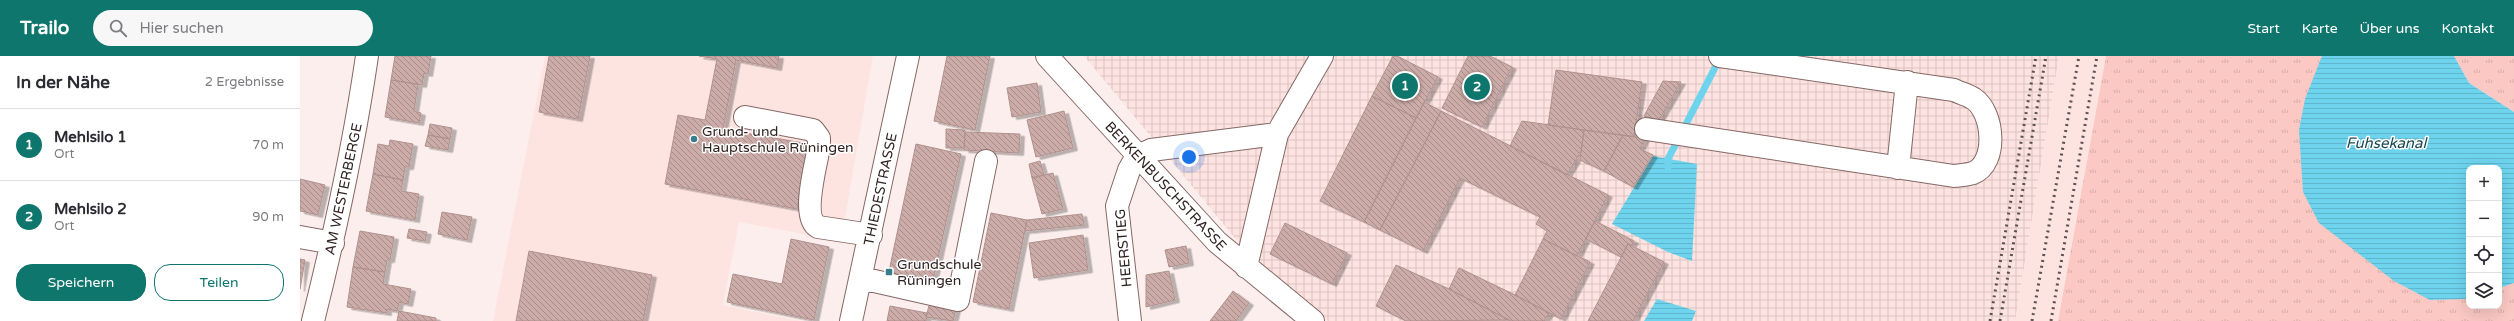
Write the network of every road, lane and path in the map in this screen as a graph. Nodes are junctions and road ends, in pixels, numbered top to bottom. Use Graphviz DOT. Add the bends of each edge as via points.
graph roads {
  1 [pos="367,56"];
  2 [pos="908,56"];
  3 [pos="1047,56"];
  4 [pos="1322,56"];
  5 [pos="1720,56"];
  6 [pos="1907,82"];
  7 [pos="745,117"];
  8 [pos="1651,129"];
  9 [pos="1277,134"];
  10 [pos="1137,156"];
  11 [pos="986,161"];
  12 [pos="1898,168"];
  13 [pos="871,235"];
  14 [pos="300,237"];
  15 [pos="333,243"];
  16 [pos="1246,267"];
  17 [pos="861,278"];
  18 [pos="313,321"];
  19 [pos="851,321"];
  20 [pos="1130,321"];
  21 [pos="1313,321"];
  1 -- 15 [label="street, AM WESTERBERGE" via="359,113"];
  2 -- 13 [label="street, THIEDESTRASSE"];
  3 -- 10 [label="street, BERKENBUSCHSTRASSE"];
  4 -- 9 [label="street"];
  5 -- 6 [label="street"];
  6 -- 12 [label="street"];
  6 -- 12 [label="street" via="1954,90 1974,99 1985,112 1992,134 1985,161 1974,173 1954,176"];
  7 -- 13 [label="street" via="813,130 819,138 819,147 809,209 812,221 818,227"];
  8 -- 12 [label="street"];
  9 -- 10 [label="street" via="1151,150"];
  9 -- 16 [label="street"];
  10 -- 16 [label="street, BERKENBUSCHSTRASSE" via="1217,242"];
  10 -- 20 [label="street, HEERSTIEG" via="1129,170 1117,206"];
  11 -- 17 [label="street" via="958,300"];
  13 -- 17 [label="street, THIEDESTRASSE"];
  14 -- 15 [label="street"];
  15 -- 18 [label="street, AM WESTERBERGE"];
  16 -- 21 [label="street, BERKENBUSCHSTRASSE"];
  17 -- 19 [label="street, THIEDESTRASSE"];
}
